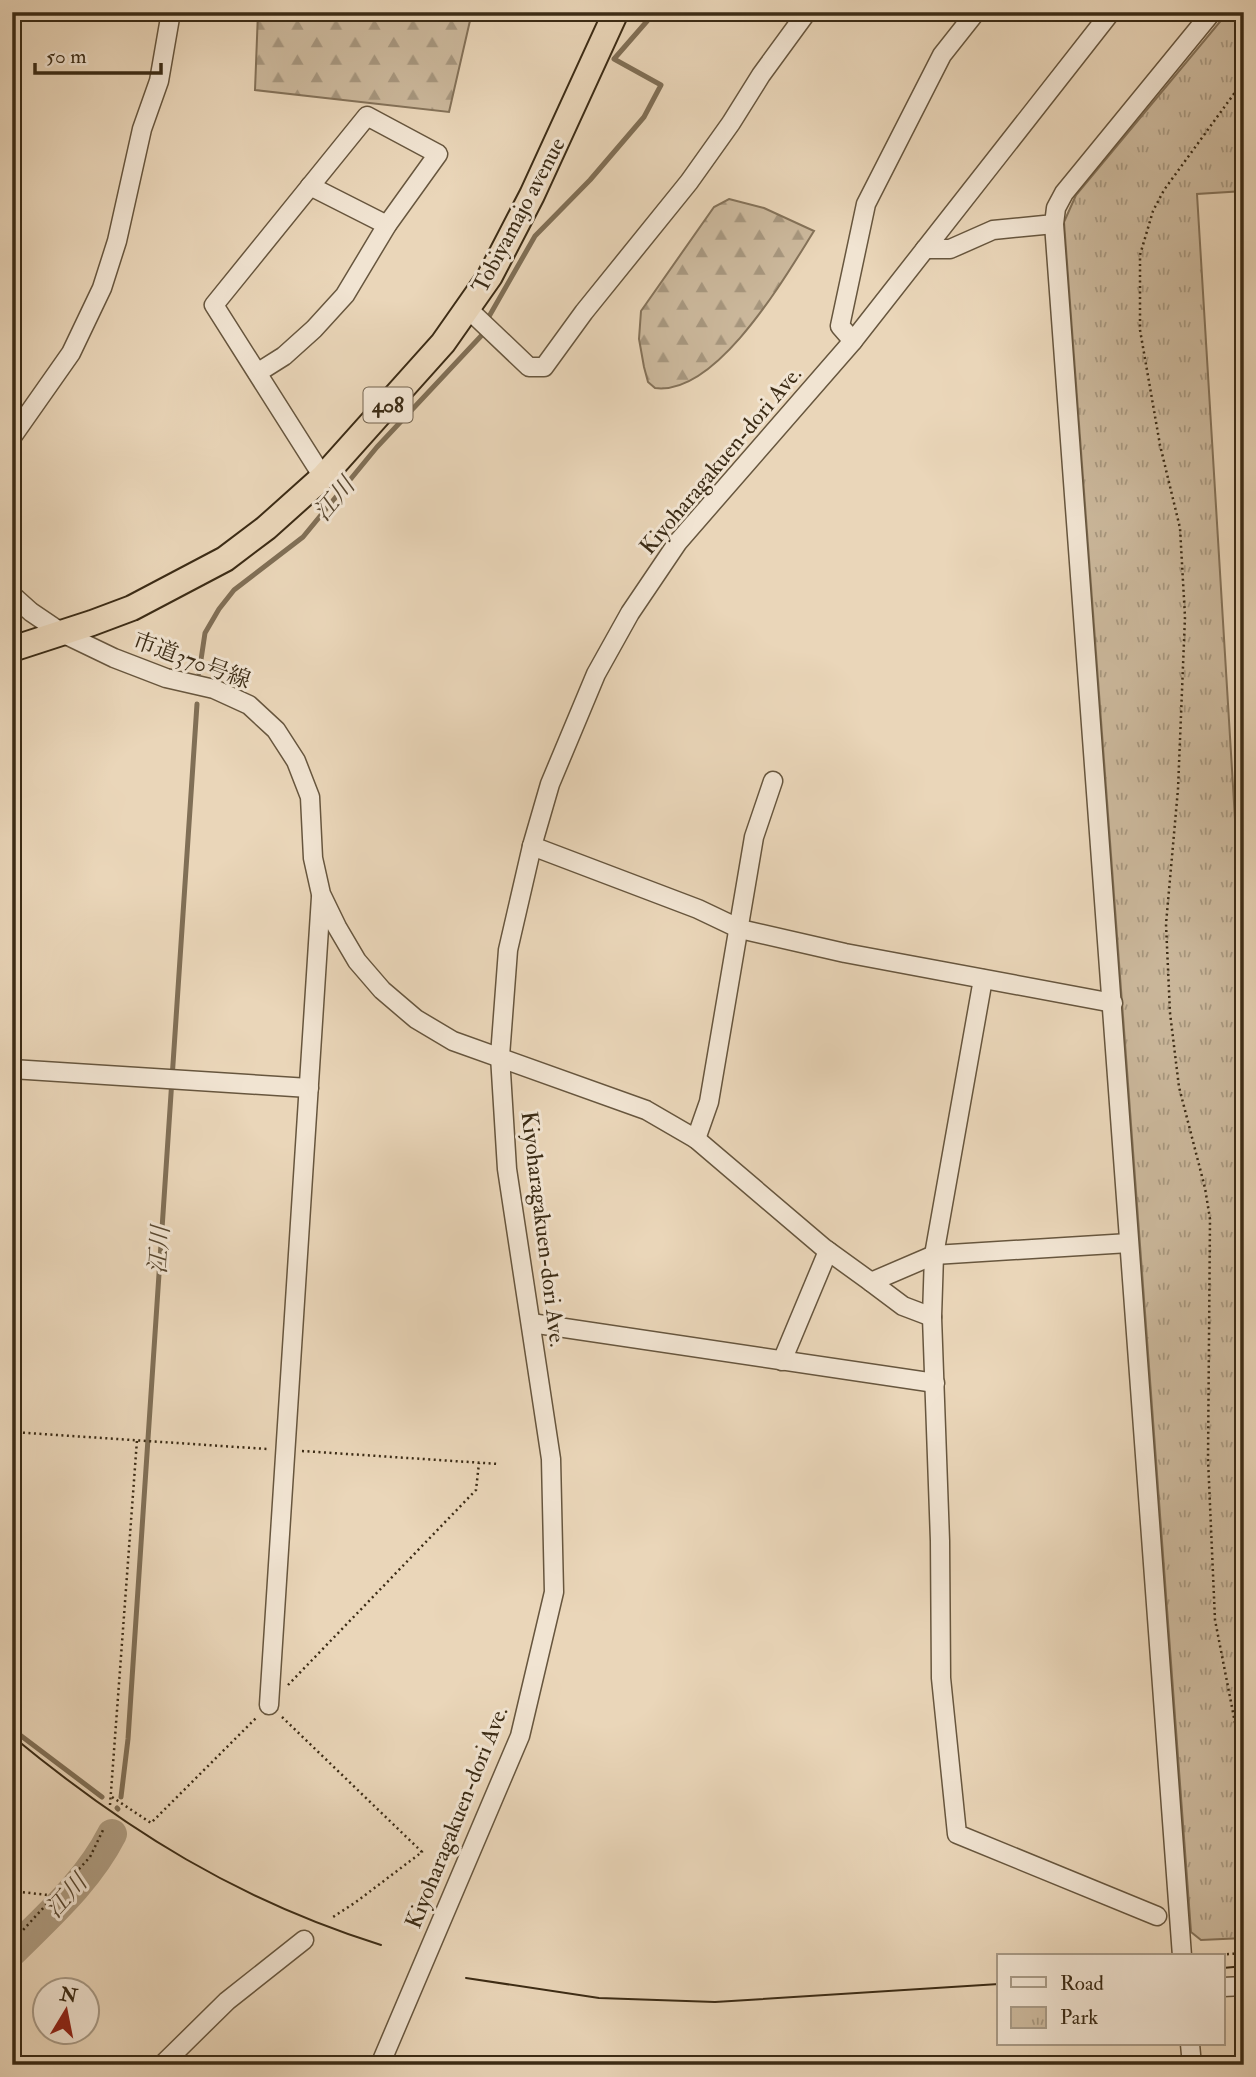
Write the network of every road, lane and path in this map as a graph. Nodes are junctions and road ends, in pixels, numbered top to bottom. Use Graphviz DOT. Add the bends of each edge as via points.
graph roads {
  1 [pos="172,12"];
  2 [pos="616,12"];
  3 [pos="807,12"];
  4 [pos="976,12"];
  5 [pos="1111,12"];
  6 [pos="1212,12"];
  7 [pos="1244,80"];
  8 [pos="310,186"];
  9 [pos="1054,224"];
  10 [pos="387,225"];
  11 [pos="925,249"];
  12 [pos="467,308"];
  13 [pos="853,341"];
  14 [pos="257,373"];
  15 [pos="12,437"];
  16 [pos="323,477"];
  17 [pos="12,595"];
  18 [pos="62,633"];
  19 [pos="12,649"];
  20 [pos="774,781"];
  21 [pos="532,846"];
  22 [pos="321,894"];
  23 [pos="740,929"];
  24 [pos="983,979"];
  25 [pos="1113,1003"];
  26 [pos="500,1056"];
  27 [pos="12,1069"];
  28 [pos="309,1088"];
  29 [pos="696,1139"];
  30 [pos="1129,1243"];
  31 [pos="828,1251"];
  32 [pos="934,1255"];
  33 [pos="871,1282"];
  34 [pos="932,1317"];
  35 [pos="531,1323"];
  36 [pos="782,1361"];
  37 [pos="934,1383"];
  38 [pos="12,1432"];
  39 [pos="137,1440"];
  40 [pos="286,1450"];
  41 [pos="479,1463"];
  42 [pos="499,1464"];
  43 [pos="269,1705"];
  44 [pos="1244,1769"];
  45 [pos="112,1797"];
  46 [pos="110,1805"];
  47 [pos="104,1828"];
  48 [pos="12,1891"];
  49 [pos="57,1896"];
  50 [pos="1157,1916"];
  51 [pos="333,1917"];
  52 [pos="304,1940"];
  53 [pos="12,1942"];
  54 [pos="1244,1953"];
  55 [pos="1182,1954"];
  56 [pos="1224,1954"];
  57 [pos="1244,1986"];
  58 [pos="1224,1987"];
  59 [pos="1190,2046"];
  60 [pos="162,2065"];
  61 [pos="380,2065"];
  62 [pos="1192,2065"];
  1 -- 15 [label="street" via="159,81 142,129 103,289 72,353"];
  2 -- 12 [label="highway, Tobiyamajo avenue / 408" via="527,205 490,276"];
  3 -- 12 [label="street" via="689,182 544,367 529,366"];
  4 -- 13 [label="street" via="942,55 866,204 840,326"];
  5 -- 11 [label="street, Kiyoharagakuen-dori Ave."];
  6 -- 9 [label="street" via="1064,193"];
  7 -- 44 [label="path" via="1153,211 1140,255 1139,285 1140,330 1181,542 1185,617 1178,789 1166,925 1168,981 1179,1087 1210,1219 1208,1459 1215,1620"];
  8 -- 10 [label="street"];
  8 -- 10 [label="street" via="367,116 438,154"];
  8 -- 14 [label="street" via="214,305"];
  9 -- 11 [label="street" via="992,230 950,248"];
  9 -- 25 [label="street"];
  10 -- 14 [label="street" via="345,295 284,356"];
  11 -- 13 [label="street, Kiyoharagakuen-dori Ave."];
  12 -- 16 [label="highway, Tobiyamajo avenue / 408" via="416,375"];
  13 -- 21 [label="street, Kiyoharagakuen-dori Ave." via="678,542 630,613 572,728"];
  14 -- 16 [label="street"];
  16 -- 18 [label="highway, Tobiyamajo avenue / 408" via="225,559 132,608"];
  17 -- 18 [label="street, 市道370号線"];
  18 -- 19 [label="highway, Tobiyamajo avenue / 408"];
  18 -- 22 [label="street, 市道370号線" via="166,678 214,689 249,705 276,730 296,761 310,797 313,858"];
  20 -- 23 [label="street" via="754,837"];
  21 -- 23 [label="street"];
  21 -- 26 [label="street, Kiyoharagakuen-dori Ave." via="508,950"];
  22 -- 26 [label="street, 市道370号線" via="357,961 382,990 416,1019 453,1041"];
  22 -- 28 [label="street"];
  23 -- 24 [label="street"];
  23 -- 29 [label="street" via="709,1102"];
  24 -- 25 [label="street"];
  24 -- 32 [label="street"];
  25 -- 30 [label="street"];
  26 -- 29 [label="street, 市道370号線" via="646,1110"];
  26 -- 35 [label="street, Kiyoharagakuen-dori Ave." via="507,1169"];
  27 -- 28 [label="street"];
  28 -- 40 [label="street"];
  29 -- 31 [label="street, 市道370号線"];
  30 -- 32 [label="street"];
  30 -- 55 [label="street"];
  31 -- 33 [label="street, 市道370号線"];
  31 -- 36 [label="street"];
  32 -- 33 [label="street"];
  32 -- 34 [label="street"];
  33 -- 34 [label="street, 市道370号線" via="903,1306"];
  34 -- 37 [label="street"];
  35 -- 36 [label="street"];
  35 -- 61 [label="street, Kiyoharagakuen-dori Ave." via="551,1459 554,1592 520,1736"];
  36 -- 37 [label="street"];
  37 -- 50 [label="street" via="942,1678 957,1833"];
  38 -- 39 [label="path"];
  39 -- 40 [label="path"];
  39 -- 45 [label="path"];
  40 -- 41 [label="path"];
  40 -- 43 [label="street"];
  41 -- 42 [label="path"];
  41 -- 43 [label="path" via="476,1490"];
  43 -- 45 [label="path" via="151,1823"];
  43 -- 51 [label="path" via="422,1852"];
  45 -- 46 [label="path"];
  47 -- 49 [label="path" via="90,1857"];
  48 -- 49 [label="path"];
  49 -- 53 [label="path"];
  52 -- 60 [label="street" via="227,2001"];
  54 -- 56 [label="path"];
  57 -- 58 [label="street"];
  59 -- 62 [label="street"];
}
